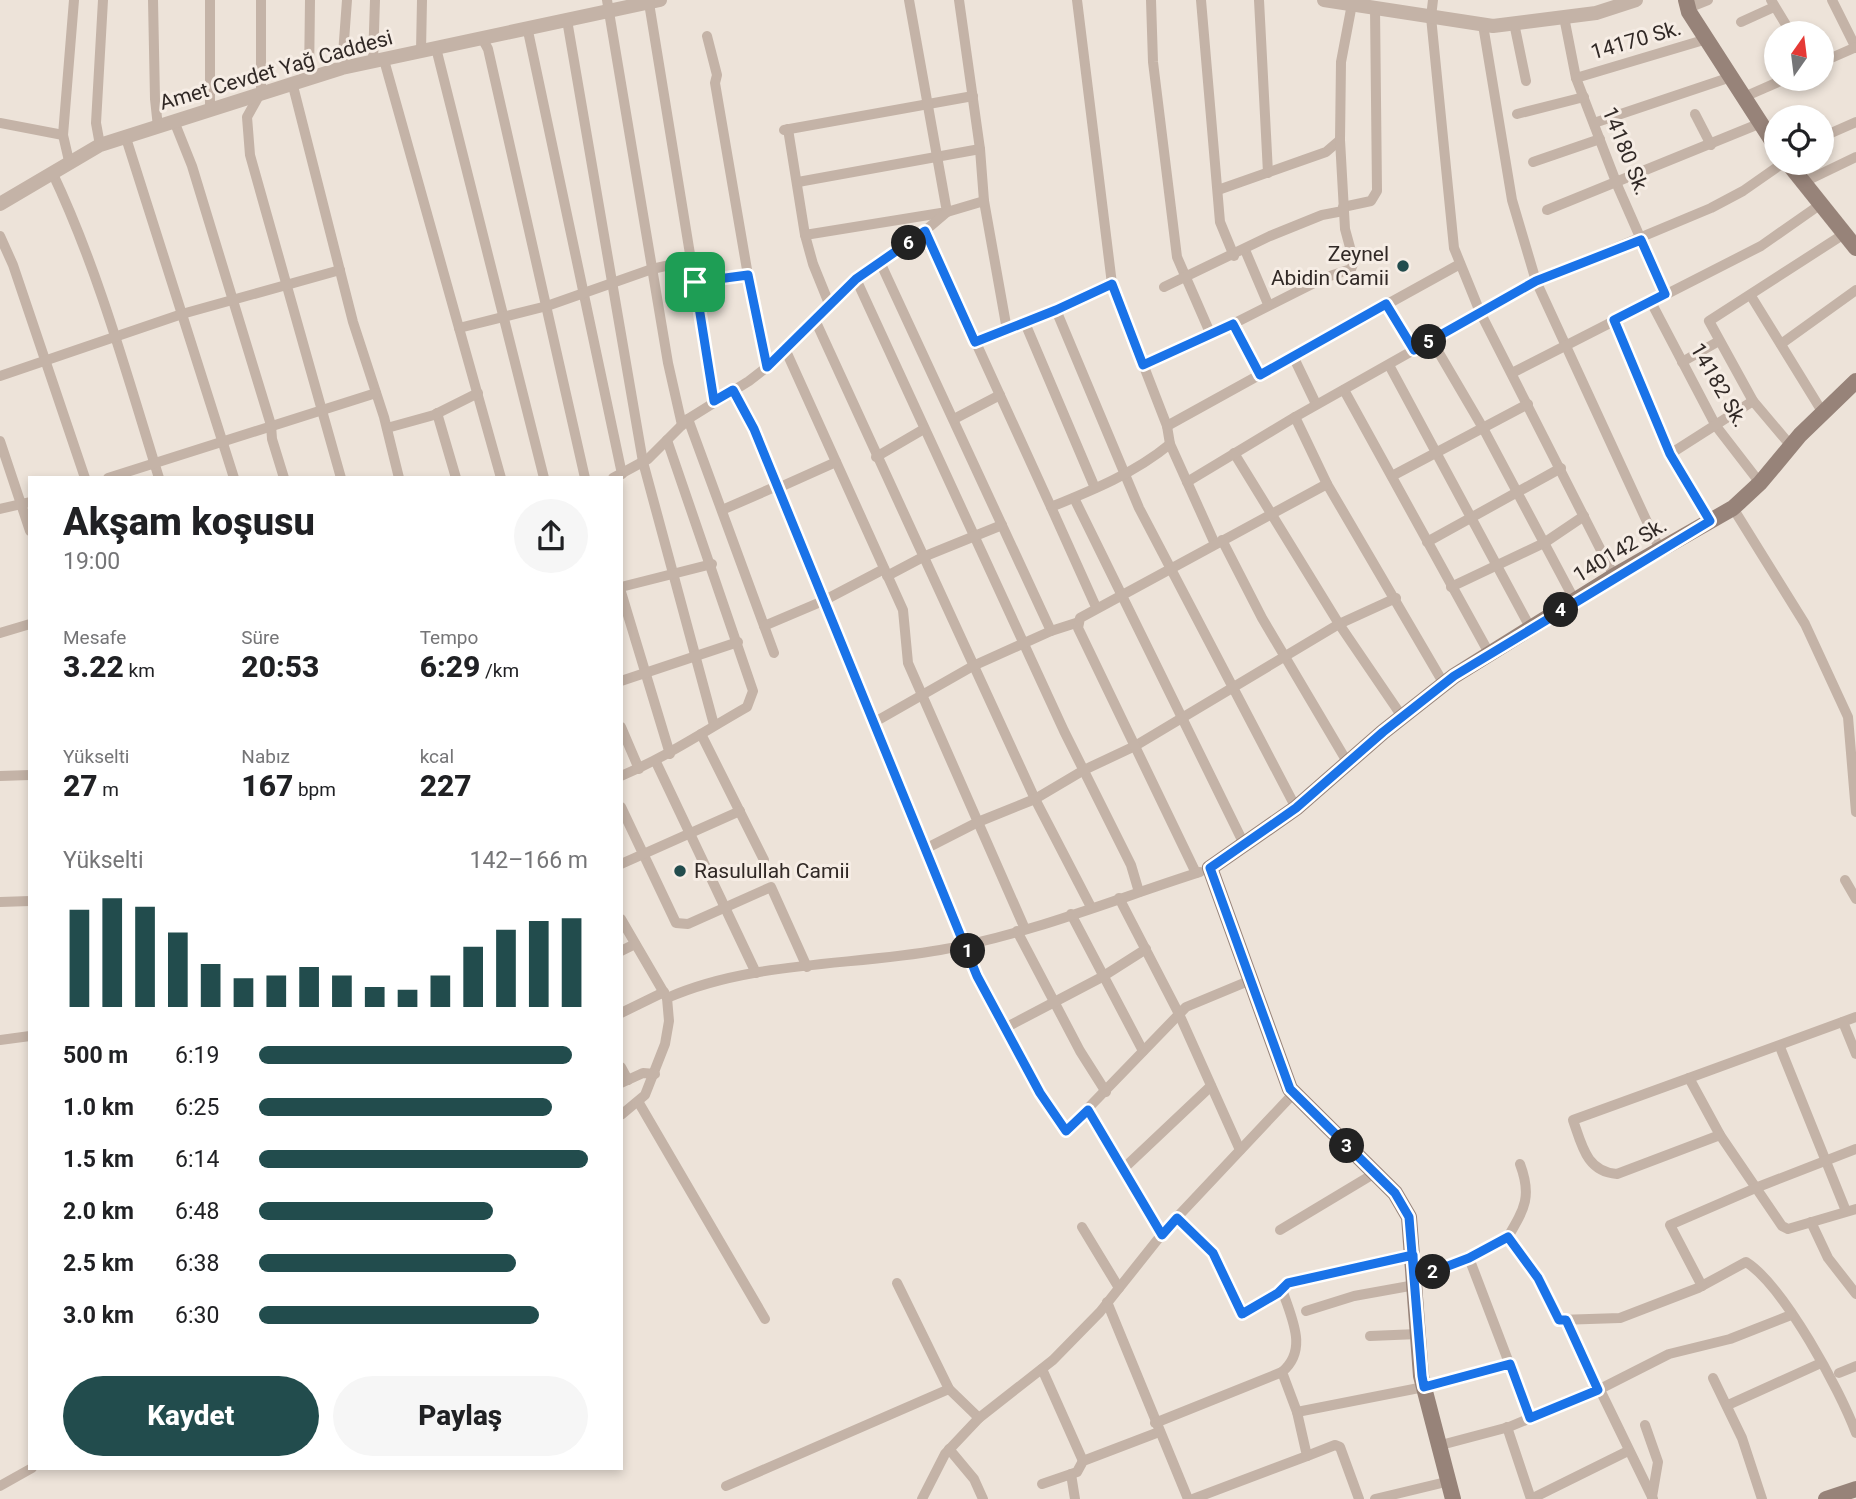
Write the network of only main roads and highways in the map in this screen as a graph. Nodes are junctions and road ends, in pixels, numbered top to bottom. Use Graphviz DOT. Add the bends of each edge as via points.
graph roads {
  1 [pos="1687,4"];
  2 [pos="1764,128"];
  3 [pos="1797,175"];
  4 [pos="1856,248"];
  5 [pos="1856,381"];
  6 [pos="1847,1494"];
  7 [pos="1453,1499"];
  8 [pos="1826,1499"];
  1 -- 2 [label="main road"];
  3 -- 4 [label="main road"];
  5 -- 7 [label="main road, 140142 Sk." via="1733,508 1489,653 1383,732 1296,808 1209,868 1294,1093 1395,1193 1409,1217 1424,1387"];
  6 -- 8 [label="main road"];
}
